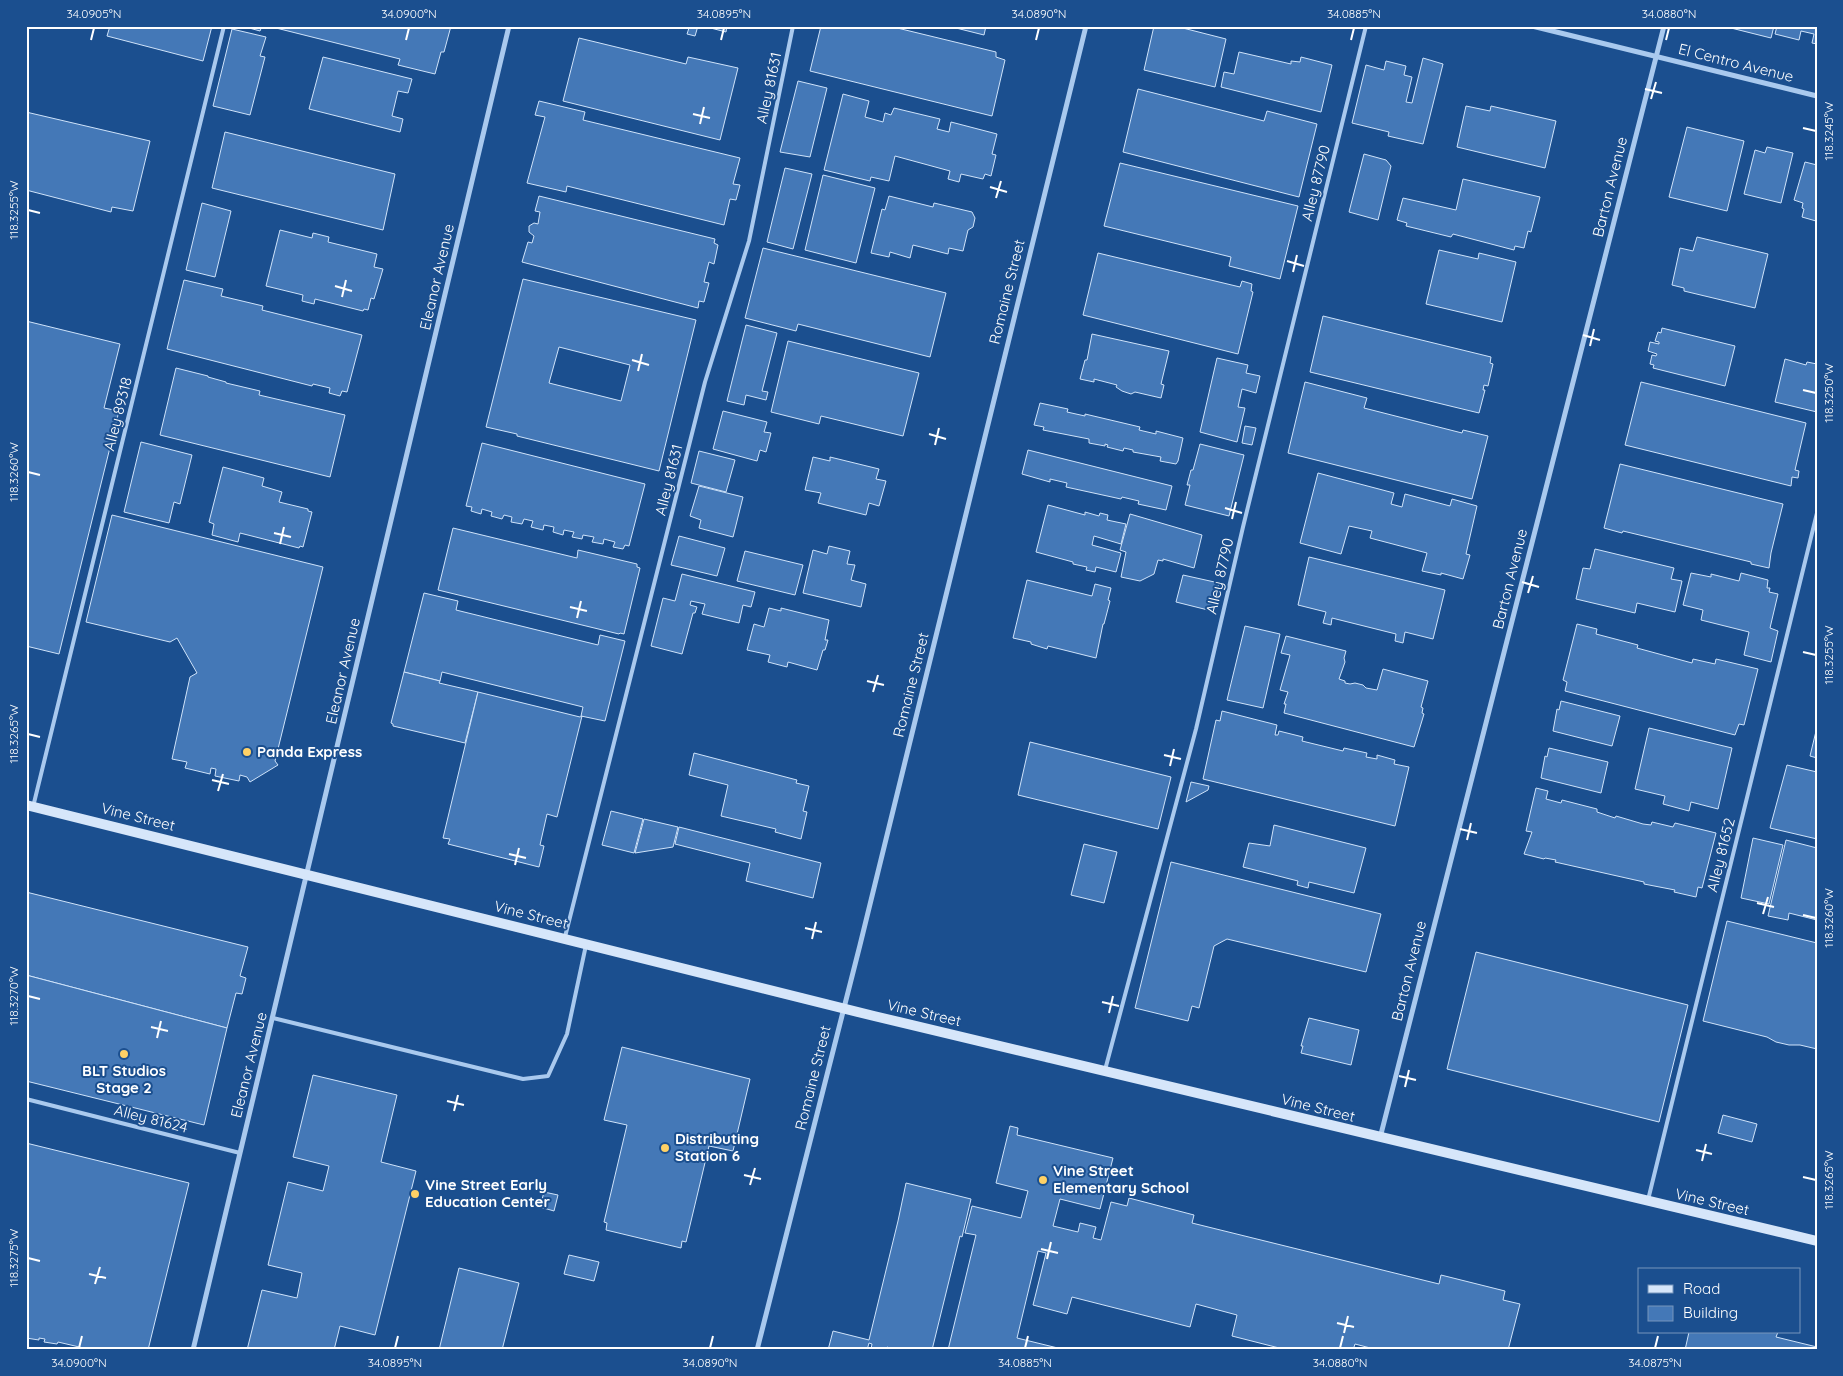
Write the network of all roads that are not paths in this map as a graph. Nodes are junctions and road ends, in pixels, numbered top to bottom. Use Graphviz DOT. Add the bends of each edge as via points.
graph roads {
  1 [pos="224,26"];
  2 [pos="509,26"];
  3 [pos="793,26"];
  4 [pos="1086,26"];
  5 [pos="1366,26"];
  6 [pos="1532,26"];
  7 [pos="1664,26"];
  8 [pos="1657,56"];
  9 [pos="1817,96"];
  10 [pos="1817,513"];
  11 [pos="30,806"];
  12 [pos="307,875"];
  13 [pos="564,939"];
  14 [pos="586,945"];
  15 [pos="844,1009"];
  16 [pos="273,1018"];
  17 [pos="1104,1072"];
  18 [pos="26,1099"];
  19 [pos="1380,1138"];
  20 [pos="240,1153"];
  21 [pos="1648,1202"];
  22 [pos="1817,1242"];
  23 [pos="193,1350"];
  24 [pos="757,1350"];
  1 -- 11 [label="lane, Alley 89318"];
  2 -- 12 [label="street, Eleanor Avenue"];
  3 -- 13 [label="lane, Alley 81631" via="749,241 705,382"];
  4 -- 15 [label="street, Romaine Street"];
  5 -- 17 [label="lane, Alley 87790" via="1196,728"];
  6 -- 8 [label="street, El Centro Avenue"];
  7 -- 8 [label="street, Barton Avenue"];
  8 -- 9 [label="street, El Centro Avenue"];
  8 -- 19 [label="street, Barton Avenue"];
  10 -- 21 [label="lane, Alley 81652"];
  11 -- 12 [label="main road, Vine Street"];
  12 -- 13 [label="main road, Vine Street"];
  12 -- 16 [label="street, Eleanor Avenue"];
  13 -- 14 [label="main road, Vine Street"];
  14 -- 15 [label="main road, Vine Street"];
  14 -- 16 [label="lane" via="567,1034 548,1076 523,1079"];
  15 -- 17 [label="main road, Vine Street"];
  15 -- 24 [label="street, Romaine Street"];
  16 -- 20 [label="street, Eleanor Avenue"];
  17 -- 19 [label="main road, Vine Street"];
  18 -- 20 [label="lane, Alley 81624"];
  19 -- 21 [label="main road, Vine Street"];
  20 -- 23 [label="street, Eleanor Avenue"];
  21 -- 22 [label="main road, Vine Street"];
}
